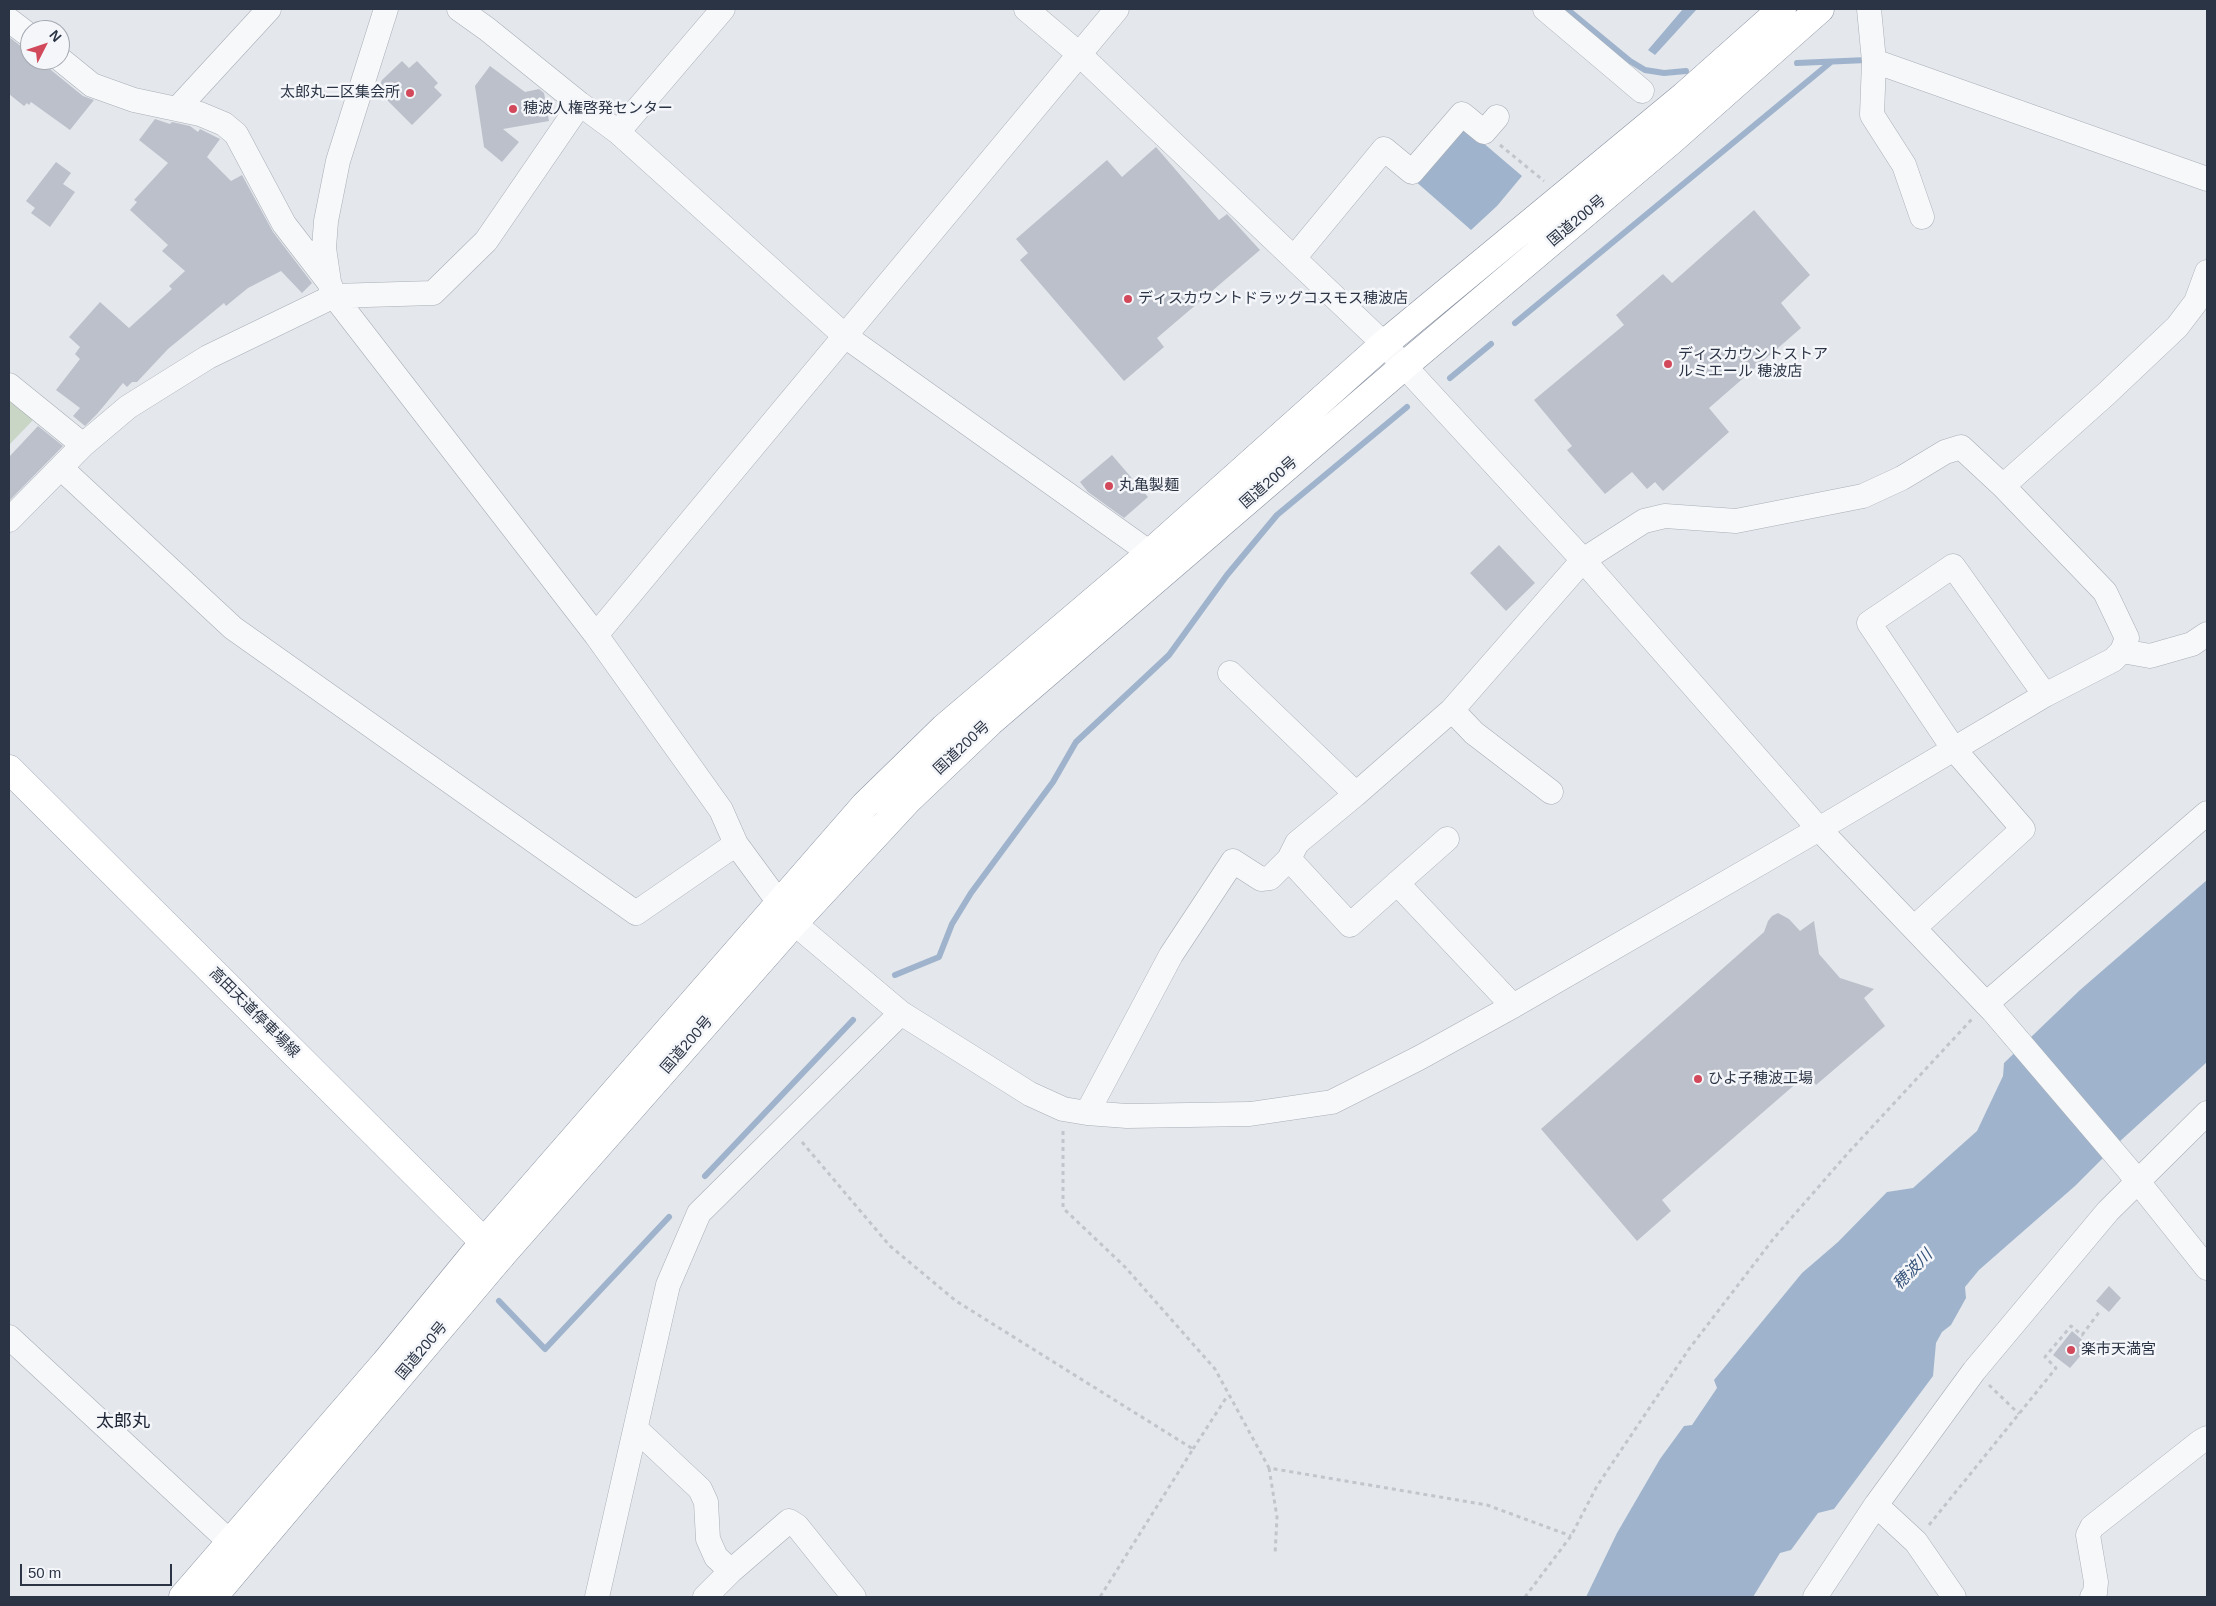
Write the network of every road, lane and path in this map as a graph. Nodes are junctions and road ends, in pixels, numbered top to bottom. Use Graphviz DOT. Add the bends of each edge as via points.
graph roads {
  1 [pos="269,9"];
  2 [pos="386,9"];
  3 [pos="459,9"];
  4 [pos="723,9"];
  5 [pos="1026,9"];
  6 [pos="1117,9"];
  7 [pos="1545,9"];
  8 [pos="1782,9"];
  9 [pos="1820,9"];
  10 [pos="1869,9"];
  11 [pos="9,20"];
  12 [pos="20,28"];
  13 [pos="1079,54"];
  14 [pos="1874,61"];
  15 [pos="70,67"];
  16 [pos="1642,91"];
  17 [pos="580,104"];
  18 [pos="177,109"];
  19 [pos="1490,125"];
  20 [pos="618,132"];
  21 [pos="2207,179"];
  22 [pos="1550,185"];
  23 [pos="1922,217"];
  24 [pos="1294,258"];
  25 [pos="2207,272"];
  26 [pos="331,289"];
  27 [pos="845,336"];
  28 [pos="1384,344"];
  29 [pos="1404,366"];
  30 [pos="9,384"];
  31 [pos="83,445"];
  32 [pos="61,468"];
  33 [pos="2003,486"];
  34 [pos="9,520"];
  35 [pos="1583,560"];
  36 [pos="1158,562"];
  37 [pos="2207,634"];
  38 [pos="596,635"];
  39 [pos="2122,651"];
  40 [pos="1230,673"];
  41 [pos="2045,695"];
  42 [pos="1452,710"];
  43 [pos="1953,748"];
  44 [pos="9,768"];
  45 [pos="1551,792"];
  46 [pos="1356,794"];
  47 [pos="2207,813"];
  48 [pos="1819,829"];
  49 [pos="1447,839"];
  50 [pos="736,844"];
  51 [pos="1289,859"];
  52 [pos="1397,883"];
  53 [pos="786,914"];
  54 [pos="1914,928"];
  55 [pos="1512,1006"];
  56 [pos="1989,1007"];
  57 [pos="901,1013"];
  58 [pos="1063,1108"];
  59 [pos="1087,1113"];
  60 [pos="2207,1113"];
  61 [pos="787,1125"];
  62 [pos="2132,1174"];
  63 [pos="493,1249"];
  64 [pos="2207,1268"];
  65 [pos="2100,1311"];
  66 [pos="9,1337"];
  67 [pos="1228,1394"];
  68 [pos="2002,1398"];
  69 [pos="2019,1414"];
  70 [pos="636,1429"];
  71 [pos="2207,1438"];
  72 [pos="1193,1449"];
  73 [pos="1269,1468"];
  74 [pos="1876,1505"];
  75 [pos="1571,1536"];
  76 [pos="1916,1542"];
  77 [pos="238,1550"];
  78 [pos="1275,1555"];
  79 [pos="732,1572"];
  80 [pos="1949,1596"];
  81 [pos="182,1597"];
  82 [pos="213,1597"];
  83 [pos="597,1597"];
  84 [pos="705,1597"];
  85 [pos="854,1597"];
  86 [pos="1100,1597"];
  87 [pos="1525,1597"];
  88 [pos="1815,1597"];
  89 [pos="2092,1597"];
  1 -- 18 [label="street"];
  2 -- 26 [label="street" via="338,161 327,212 324,248"];
  3 -- 17 [label="street"];
  4 -- 20 [label="street"];
  5 -- 13 [label="street"];
  6 -- 13 [label="street"];
  7 -- 16 [label="street"];
  8 -- 28 [label="main road, 国道200号" via="1684,96"];
  9 -- 29 [label="main road, 国道200号" via="1672,140"];
  10 -- 14 [label="street"];
  11 -- 12 [label="street"];
  13 -- 24 [label="street"];
  13 -- 27 [label="street"];
  14 -- 21 [label="street"];
  14 -- 23 [label="street" via="1872,115 1904,165"];
  15 -- 18 [label="street" via="92,84 134,100"];
  17 -- 20 [label="street"];
  17 -- 26 [label="street" via="486,241 433,293"];
  18 -- 26 [label="street" via="224,124 236,134 284,224"];
  19 -- 22 [label="path"];
  19 -- 24 [label="street" via="1462,114 1412,172 1384,149"];
  20 -- 27 [label="street"];
  24 -- 28 [label="street"];
  25 -- 33 [label="street" via="2196,302 2177,327"];
  26 -- 31 [label="street" via="208,357 128,407"];
  26 -- 38 [label="street"];
  27 -- 36 [label="street"];
  27 -- 38 [label="street"];
  28 -- 29 [label="street"];
  28 -- 36 [label="main road, 国道200号"];
  29 -- 35 [label="street"];
  29 -- 36 [label="main road, 国道200号"];
  30 -- 31 [label="street"];
  31 -- 32 [label="street"];
  32 -- 34 [label="street"];
  32 -- 50 [label="street" via="233,628 636,913"];
  33 -- 35 [label="street" via="1961,447 1945,452 1902,478 1863,496 1736,521 1666,516 1644,521"];
  33 -- 39 [label="street" via="2105,592 2127,638"];
  35 -- 42 [label="street"];
  35 -- 48 [label="street"];
  36 -- 53 [label="main road, 国道200号"];
  37 -- 39 [label="street" via="2192,644 2150,656"];
  38 -- 50 [label="street" via="721,810"];
  39 -- 41 [label="street" via="2113,660"];
  40 -- 46 [label="street"];
  41 -- 43 [label="street"];
  41 -- 43 [label="street" via="1953,566 1869,623"];
  42 -- 45 [label="street" via="1474,733"];
  42 -- 46 [label="street"];
  43 -- 48 [label="street"];
  43 -- 54 [label="street" via="2023,829"];
  44 -- 63 [label="main road, 高田天道停車場線"];
  46 -- 51 [label="street" via="1297,843"];
  47 -- 56 [label="street"];
  48 -- 54 [label="street"];
  48 -- 55 [label="street"];
  49 -- 52 [label="street"];
  50 -- 53 [label="street"];
  51 -- 52 [label="street" via="1350,925"];
  51 -- 59 [label="street" via="1270,878 1261,879 1233,861 1171,955"];
  52 -- 55 [label="street"];
  53 -- 57 [label="street"];
  53 -- 63 [label="main road, 国道200号"];
  54 -- 56 [label="street"];
  55 -- 59 [label="street" via="1332,1102 1250,1114 1127,1116"];
  56 -- 62 [label="street"];
  56 -- 75 [label="path" via="1848,1153 1768,1246 1688,1349 1597,1486"];
  57 -- 58 [label="street" via="1030,1094"];
  57 -- 61 [label="street"];
  58 -- 59 [label="street"];
  58 -- 67 [label="path" via="1063,1208 1125,1267 1214,1369"];
  60 -- 62 [label="street"];
  61 -- 70 [label="street" via="699,1213 668,1285"];
  61 -- 72 [label="path" via="890,1246 956,1300"];
  62 -- 64 [label="street"];
  62 -- 74 [label="street" via="2108,1210 1974,1371"];
  63 -- 77 [label="main road, 国道200号"];
  65 -- 69 [label="path" via="2082,1335 2071,1326 2045,1357 2056,1368"];
  66 -- 77 [label="street"];
  67 -- 72 [label="path"];
  67 -- 73 [label="path"];
  68 -- 69 [label="path"];
  69 -- 76 [label="path"];
  70 -- 79 [label="street" via="700,1489 706,1502 708,1539 716,1557"];
  70 -- 83 [label="street"];
  71 -- 89 [label="street" via="2092,1527 2088,1535 2096,1582"];
  72 -- 86 [label="path"];
  73 -- 75 [label="path" via="1487,1506"];
  73 -- 78 [label="path" via="1277,1517"];
  74 -- 76 [label="street"];
  74 -- 88 [label="street"];
  75 -- 87 [label="path"];
  76 -- 80 [label="street"];
  77 -- 81 [label="main road, 国道200号"];
  77 -- 82 [label="main road, 国道200号"];
  79 -- 84 [label="street"];
  79 -- 85 [label="street" via="789,1522 797,1526"];
}
